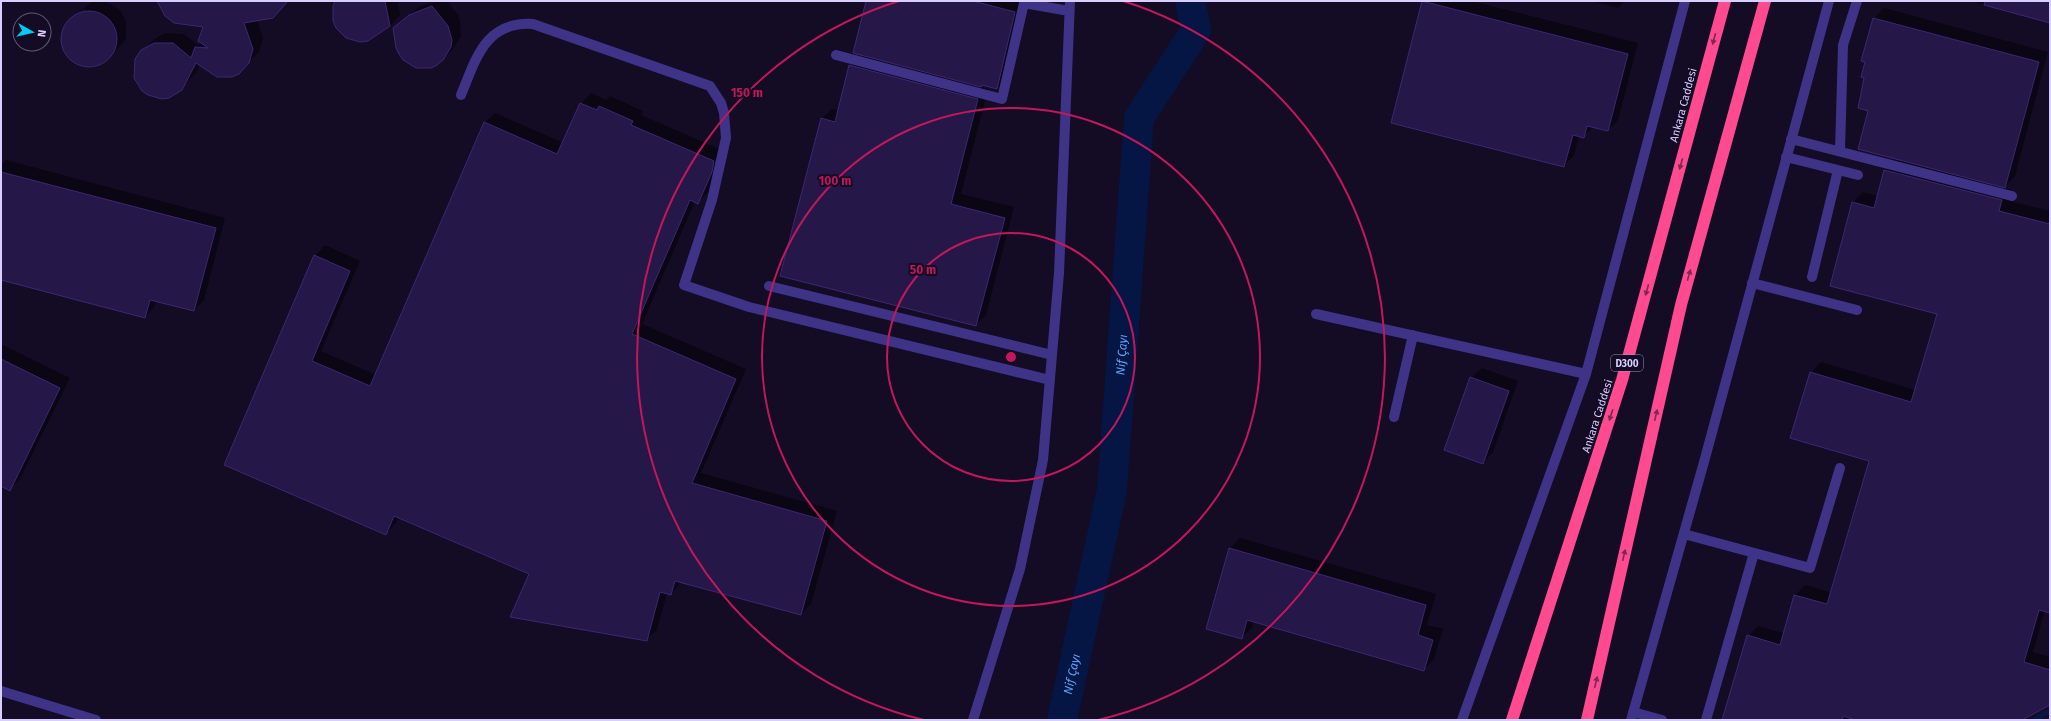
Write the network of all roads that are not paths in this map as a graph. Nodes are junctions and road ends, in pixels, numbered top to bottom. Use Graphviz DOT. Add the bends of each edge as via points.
graph roads {
  1 [pos="1685,1"];
  2 [pos="1724,1"];
  3 [pos="1765,1"];
  4 [pos="1829,1"];
  5 [pos="1857,1"];
  6 [pos="1070,6"];
  7 [pos="836,55"];
  8 [pos="461,95"];
  9 [pos="1791,139"];
  10 [pos="1840,152"];
  11 [pos="1786,157"];
  12 [pos="1838,170"];
  13 [pos="1858,175"];
  14 [pos="2012,196"];
  15 [pos="1812,277"];
  16 [pos="1752,282"];
  17 [pos="769,286"];
  18 [pos="1857,310"];
  19 [pos="1316,314"];
  20 [pos="1413,335"];
  21 [pos="1052,355"];
  22 [pos="1586,374"];
  23 [pos="1050,380"];
  24 [pos="1394,417"];
  25 [pos="1840,468"];
  26 [pos="1684,534"];
  27 [pos="1754,553"];
  28 [pos="1,691"];
  29 [pos="1632,716"];
  30 [pos="96,720"];
  31 [pos="973,720"];
  32 [pos="1462,720"];
  33 [pos="1512,720"];
  34 [pos="1587,720"];
  35 [pos="1662,720"];
  36 [pos="1706,720"];
  1 -- 22 [label="street"];
  2 -- 33 [label="highway, Ankara Caddesi / D300, one-way" via="1622,380"];
  34 -- 3 [label="highway, one-way" via="1681,305"];
  4 -- 9 [label="street"];
  5 -- 10 [label="street" via="1844,45"];
  6 -- 7 [label="street" via="1024,3 1002,99"];
  6 -- 21 [label="street" via="1059,272"];
  8 -- 23 [label="street" via="484,44 498,32 524,24 532,24 710,86 721,103 726,138 712,200 684,285 749,307"];
  9 -- 10 [label="street"];
  9 -- 11 [label="street"];
  10 -- 14 [label="street"];
  11 -- 12 [label="street"];
  11 -- 16 [label="street"];
  12 -- 13 [label="street"];
  12 -- 15 [label="street"];
  16 -- 18 [label="street"];
  16 -- 26 [label="street"];
  17 -- 21 [label="street"];
  19 -- 20 [label="street"];
  20 -- 22 [label="street"];
  20 -- 24 [label="street"];
  21 -- 23 [label="street"];
  22 -- 32 [label="street"];
  23 -- 31 [label="street" via="1043,460 1020,569"];
  25 -- 27 [label="street" via="1810,568"];
  26 -- 27 [label="street"];
  26 -- 29 [label="street"];
  27 -- 36 [label="street"];
  28 -- 30 [label="street"];
  29 -- 35 [label="street"];
}
